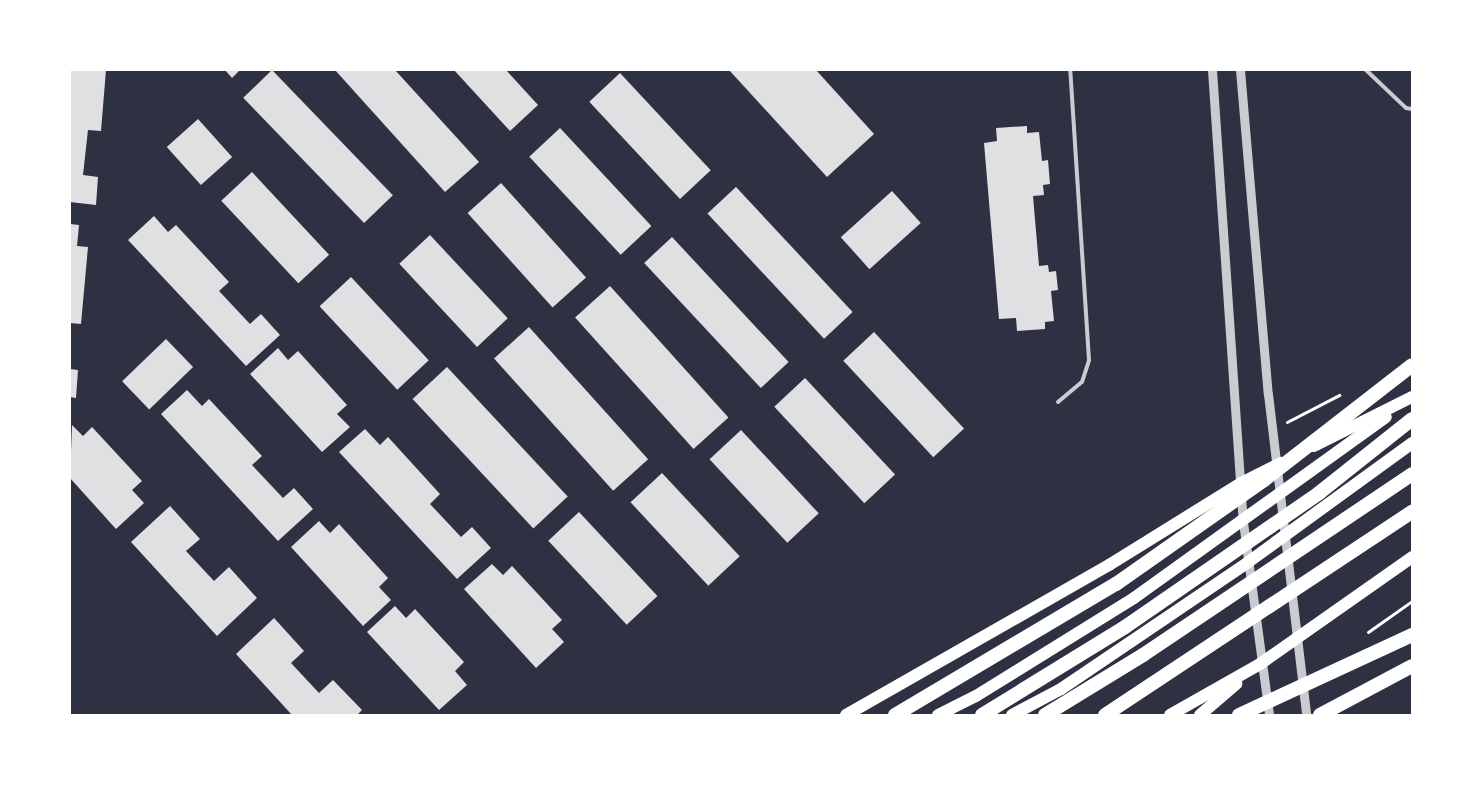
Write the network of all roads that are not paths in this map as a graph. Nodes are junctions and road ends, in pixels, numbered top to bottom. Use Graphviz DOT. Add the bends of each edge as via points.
graph roads {
  1 [pos="1070,70"];
  2 [pos="1212,70"];
  3 [pos="1240,70"];
  4 [pos="1366,70"];
  5 [pos="1412,108"];
  6 [pos="1412,364"];
  7 [pos="1412,397"];
  8 [pos="1058,402"];
  9 [pos="1412,419"];
  10 [pos="1412,443"];
  11 [pos="1277,465"];
  12 [pos="1412,473"];
  13 [pos="1241,482"];
  14 [pos="1280,494"];
  15 [pos="1412,512"];
  16 [pos="1242,522"];
  17 [pos="1285,535"];
  18 [pos="1412,557"];
  19 [pos="1247,563"];
  20 [pos="1412,636"];
  21 [pos="1297,638"];
  22 [pos="1260,664"];
  23 [pos="1412,666"];
  24 [pos="846,715"];
  25 [pos="895,715"];
  26 [pos="938,715"];
  27 [pos="982,715"];
  28 [pos="1012,715"];
  29 [pos="1045,715"];
  30 [pos="1105,715"];
  31 [pos="1170,715"];
  32 [pos="1200,715"];
  33 [pos="1239,715"];
  34 [pos="1269,715"];
  35 [pos="1306,715"];
  36 [pos="1320,715"];
  1 -- 8 [label="lane" via="1089,360 1082,382"];
  2 -- 13 [label="street"];
  3 -- 11 [label="street"];
  4 -- 5 [label="lane" via="1406,108"];
  6 -- 25 [label="highway" via="1264,480 1116,584"];
  7 -- 11 [label="main road"];
  7 -- 14 [label="main road"];
  9 -- 27 [label="highway" via="1319,492 1125,627"];
  10 -- 17 [label="main road"];
  11 -- 13 [label="main road"];
  11 -- 14 [label="street"];
  12 -- 29 [label="highway" via="1143,655"];
  13 -- 16 [label="street"];
  13 -- 24 [label="main road" via="1109,565"];
  14 -- 16 [label="main road"];
  14 -- 17 [label="street"];
  15 -- 30 [label="highway"];
  16 -- 19 [label="street"];
  16 -- 26 [label="main road" via="1134,598 976,696"];
  17 -- 19 [label="main road"];
  17 -- 21 [label="street"];
  18 -- 21 [label="main road"];
  19 -- 22 [label="street"];
  19 -- 28 [label="main road" via="1061,689"];
  20 -- 33 [label="highway"];
  21 -- 22 [label="main road"];
  21 -- 35 [label="street"];
  22 -- 31 [label="main road"];
  22 -- 32 [label="main road"];
  22 -- 34 [label="street"];
  23 -- 36 [label="highway"];
}
